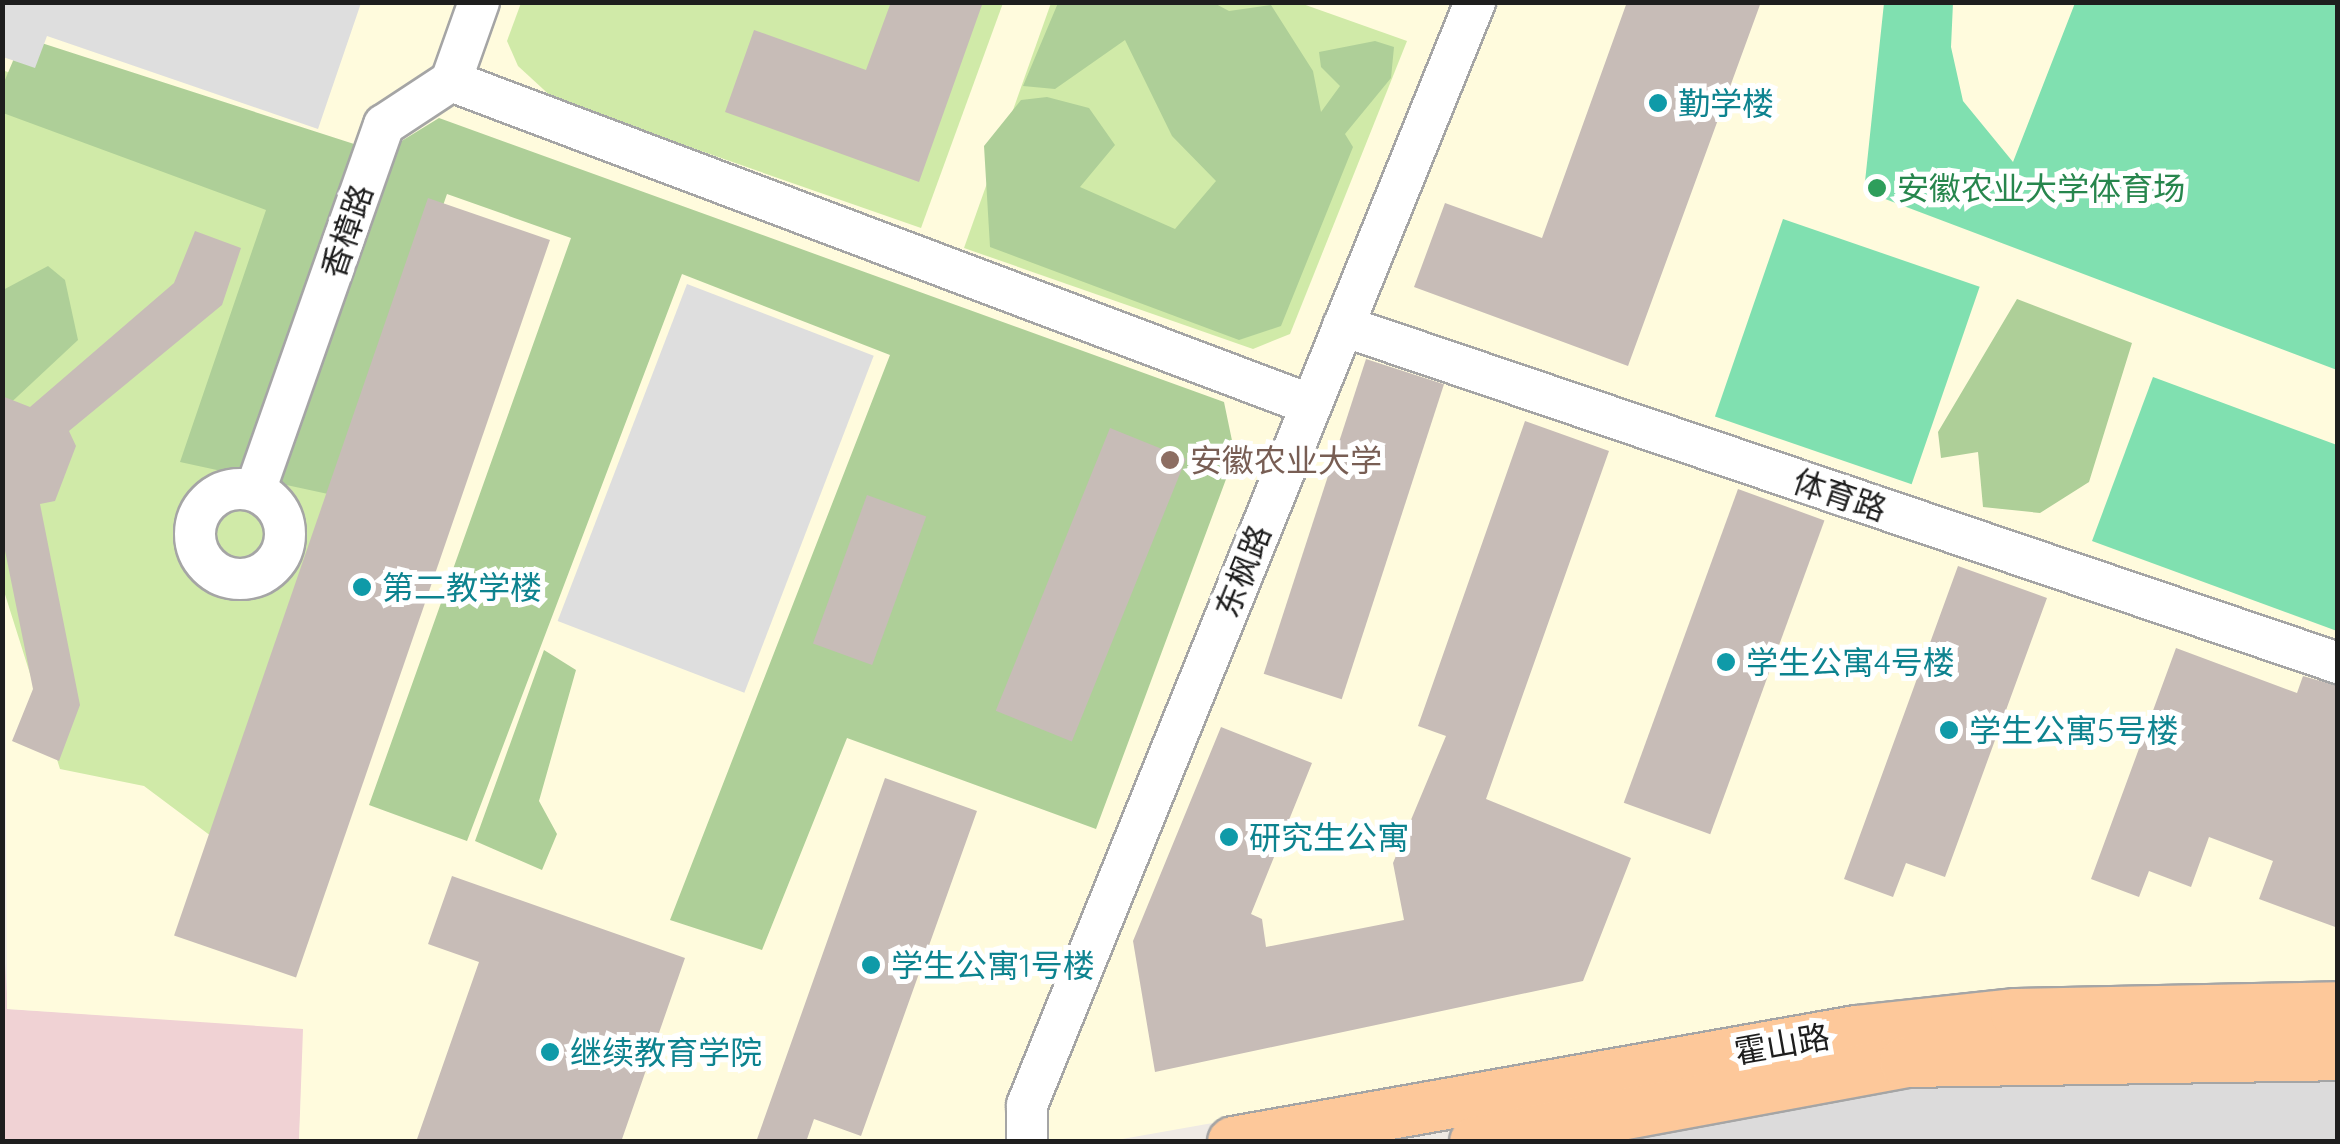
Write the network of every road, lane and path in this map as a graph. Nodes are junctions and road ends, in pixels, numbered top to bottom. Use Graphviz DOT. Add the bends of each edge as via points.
graph roads {
  1 [pos="480,2"];
  2 [pos="1475,2"];
  3 [pos="451,82"];
  4 [pos="1343,326"];
  5 [pos="1311,405"];
  6 [pos="255,491"];
  7 [pos="2338,663"];
  8 [pos="2338,1007"];
  9 [pos="2338,1055"];
  10 [pos="1027,1142"];
  11 [pos="1234,1142"];
  12 [pos="1476,1142"];
  1 -- 3 [label="street"];
  2 -- 4 [label="street, 东枫路"];
  3 -- 5 [label="street"];
  3 -- 6 [label="street, 香樟路" via="384,125"];
  4 -- 5 [label="street, 东枫路"];
  4 -- 7 [label="street, 体育路"];
  5 -- 10 [label="street, 东枫路" via="1026,1105"];
  8 -- 11 [label="main road, 霍山路" via="2016,1014 1856,1032"];
  9 -- 12 [label="main road, 霍山路" via="1905,1062"];
}
